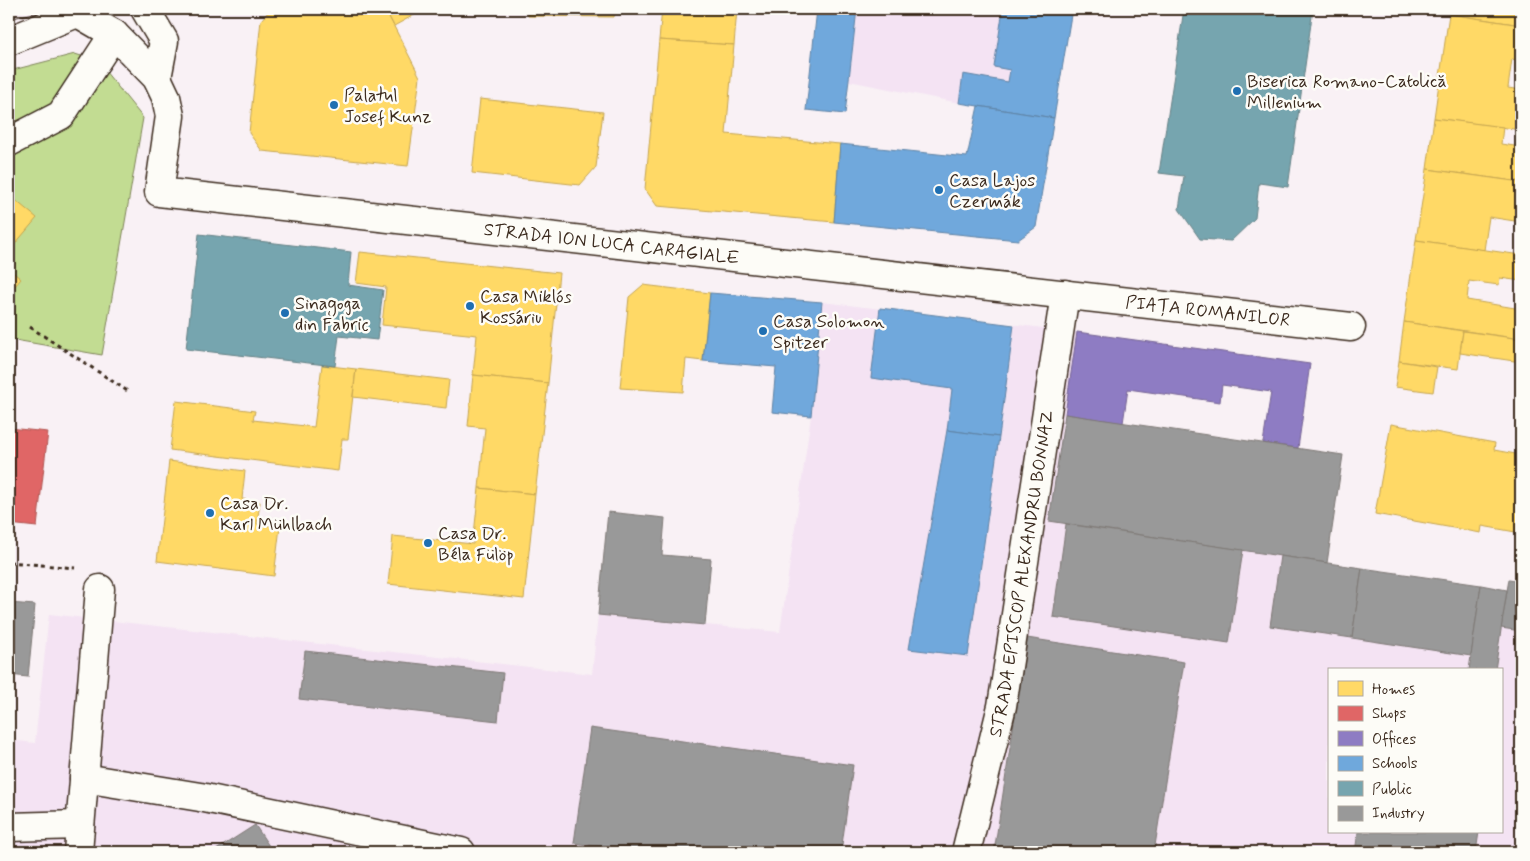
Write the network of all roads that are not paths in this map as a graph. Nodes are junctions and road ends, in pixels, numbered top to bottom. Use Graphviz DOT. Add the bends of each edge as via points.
graph roads {
  1 [pos="145,9"];
  2 [pos="170,9"];
  3 [pos="77,10"];
  4 [pos="114,34"];
  5 [pos="9,41"];
  6 [pos="164,41"];
  7 [pos="156,78"];
  8 [pos="9,142"];
  9 [pos="1065,294"];
  10 [pos="1350,327"];
  11 [pos="92,579"];
  12 [pos="84,778"];
  13 [pos="80,825"];
  14 [pos="9,827"];
  15 [pos="355,841"];
  16 [pos="78,852"];
  17 [pos="461,852"];
  18 [pos="966,852"];
  1 -- 6 [label="street"];
  2 -- 6 [label="street"];
  3 -- 4 [label="street"];
  3 -- 5 [label="street"];
  4 -- 7 [label="street"];
  4 -- 8 [label="street" via="61,115"];
  6 -- 7 [label="street"];
  7 -- 9 [label="street, STRADA ION LUCA CARAGIALE" via="166,97 170,116 159,192"];
  9 -- 10 [label="street, PIAȚA ROMANILOR"];
  9 -- 18 [label="street, STRADA EPISCOP ALEXANDRU BONNAZ" via="1002,706"];
  11 -- 12 [label="street"];
  12 -- 13 [label="street"];
  12 -- 15 [label="street" via="200,796"];
  13 -- 14 [label="street"];
  13 -- 16 [label="street"];
  15 -- 17 [label="street"];
}
